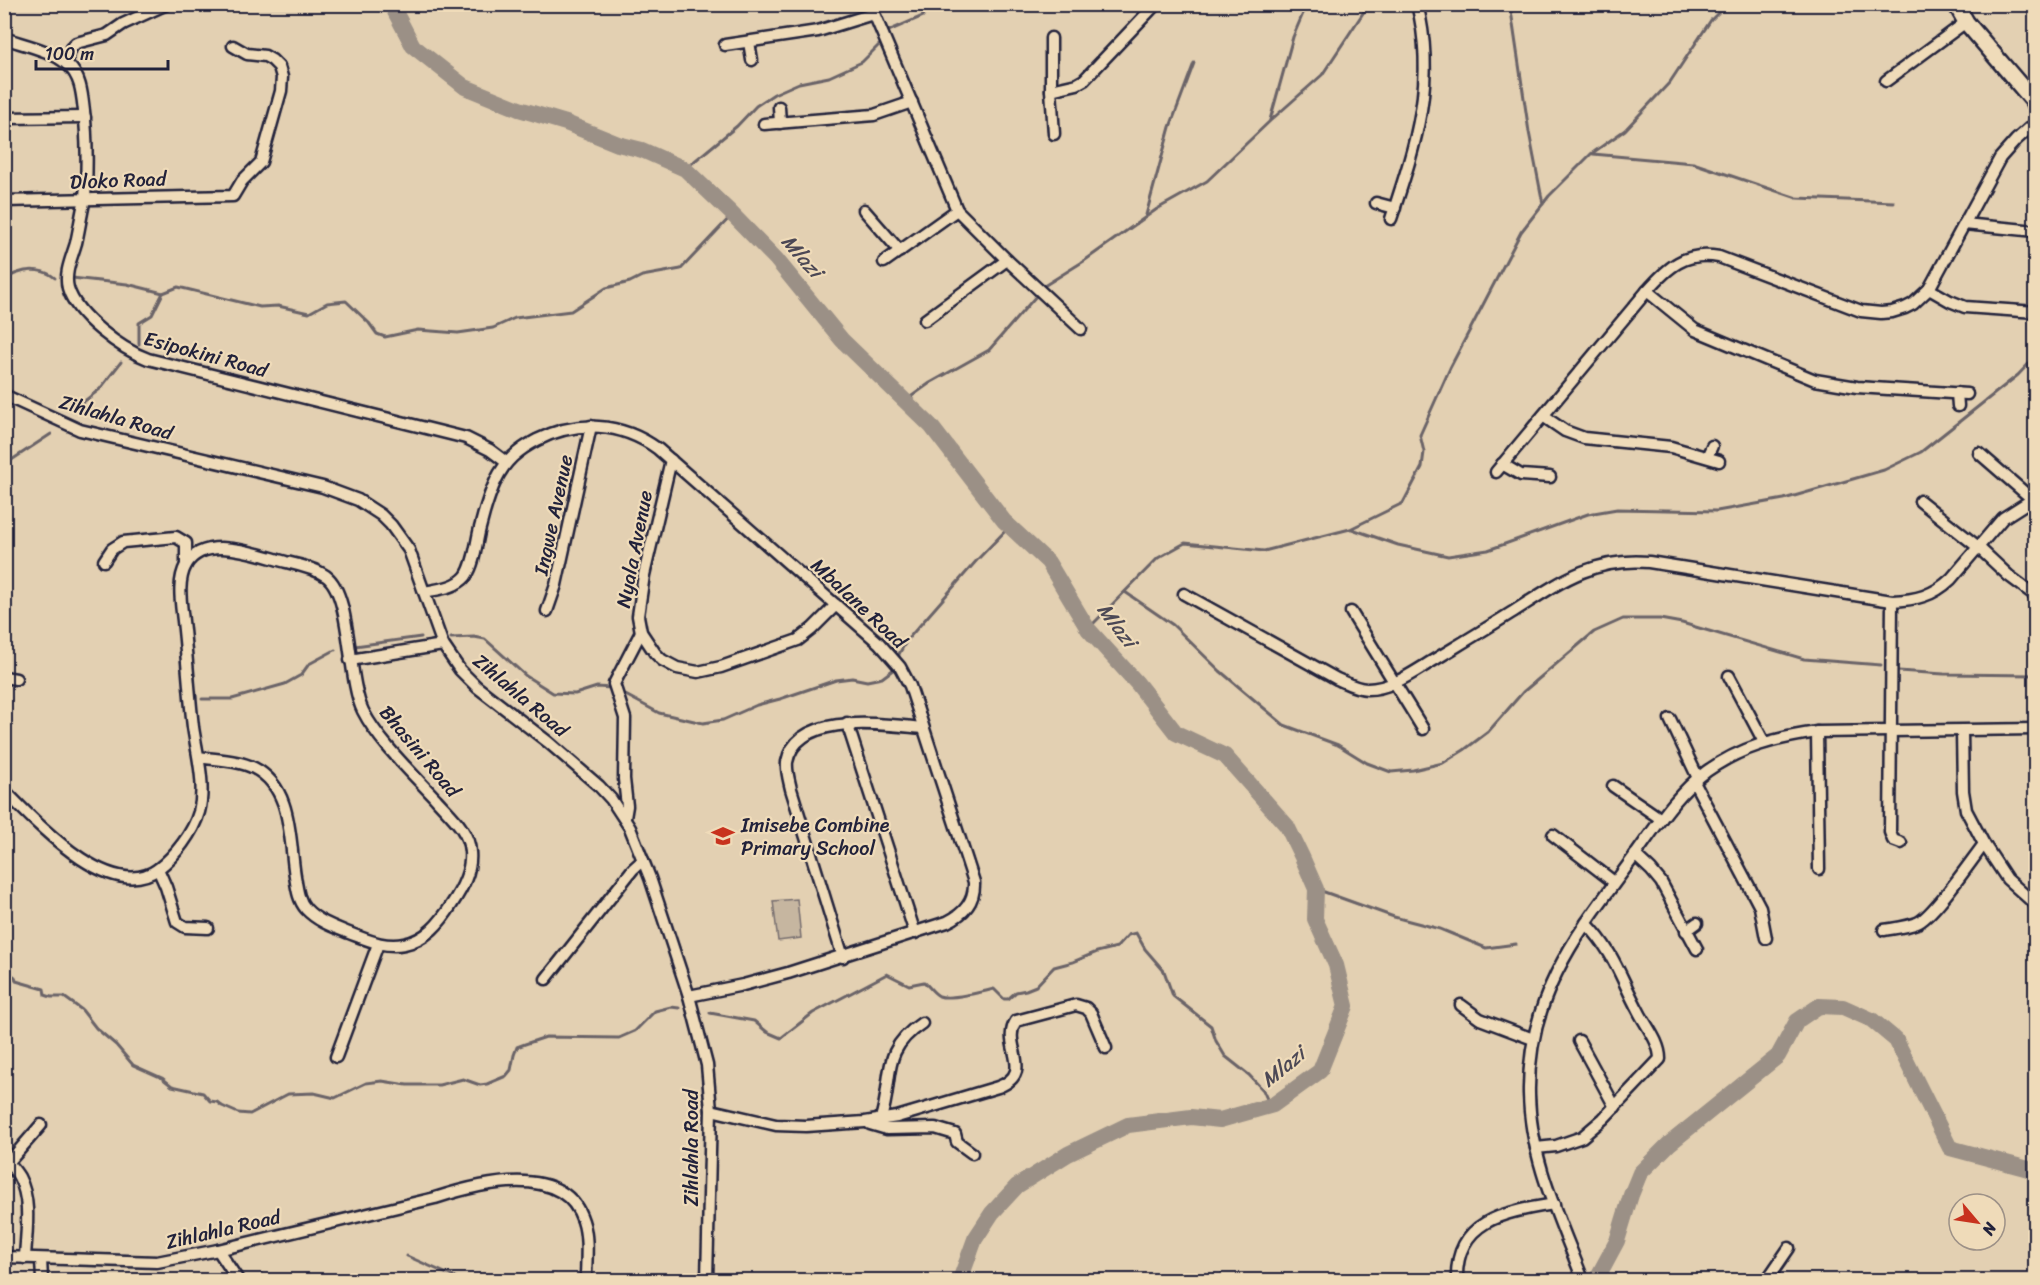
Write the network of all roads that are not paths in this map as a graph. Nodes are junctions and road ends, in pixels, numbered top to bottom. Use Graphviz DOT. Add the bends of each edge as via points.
graph roads {
  1 [pos="167,4"];
  2 [pos="1156,4"];
  3 [pos="1417,4"];
  4 [pos="1956,4"];
  5 [pos="872,9"];
  6 [pos="1966,22"];
  7 [pos="4,38"];
  8 [pos="1051,38"];
  9 [pos="749,42"];
  10 [pos="725,45"];
  11 [pos="232,46"];
  12 [pos="752,60"];
  13 [pos="66,62"];
  14 [pos="1886,81"];
  15 [pos="1051,90"];
  16 [pos="912,102"];
  17 [pos="2036,104"];
  18 [pos="779,107"];
  19 [pos="85,117"];
  20 [pos="4,118"];
  21 [pos="2036,122"];
  22 [pos="780,123"];
  23 [pos="764,124"];
  24 [pos="1054,134"];
  25 [pos="84,200"];
  26 [pos="4,201"];
  27 [pos="1376,203"];
  28 [pos="864,210"];
  29 [pos="957,210"];
  30 [pos="1964,224"];
  31 [pos="2036,231"];
  32 [pos="900,251"];
  33 [pos="1007,260"];
  34 [pos="884,262"];
  35 [pos="1929,289"];
  36 [pos="1647,291"];
  37 [pos="2036,312"];
  38 [pos="925,320"];
  39 [pos="1081,328"];
  40 [pos="4,395"];
  41 [pos="1959,406"];
  42 [pos="1543,416"];
  43 [pos="591,426"];
  44 [pos="1712,446"];
  45 [pos="1979,453"];
  46 [pos="1707,457"];
  47 [pos="671,460"];
  48 [pos="1719,461"];
  49 [pos="506,462"];
  50 [pos="1550,477"];
  51 [pos="2034,498"];
  52 [pos="1920,501"];
  53 [pos="1978,547"];
  54 [pos="104,561"];
  55 [pos="186,565"];
  56 [pos="424,592"];
  57 [pos="1184,594"];
  58 [pos="2036,596"];
  59 [pos="1892,601"];
  60 [pos="836,605"];
  61 [pos="547,611"];
  62 [pos="1351,612"];
  63 [pos="641,632"];
  64 [pos="443,645"];
  65 [pos="350,660"];
  66 [pos="1729,676"];
  67 [pos="4,677"];
  68 [pos="16,679"];
  69 [pos="1394,682"];
  70 [pos="1670,719"];
  71 [pos="847,723"];
  72 [pos="924,728"];
  73 [pos="1423,729"];
  74 [pos="2036,729"];
  75 [pos="1890,730"];
  76 [pos="1962,731"];
  77 [pos="1817,732"];
  78 [pos="1764,742"];
  79 [pos="199,757"];
  80 [pos="1696,780"];
  81 [pos="1613,786"];
  82 [pos="4,790"];
  83 [pos="625,818"];
  84 [pos="1661,819"];
  85 [pos="1553,835"];
  86 [pos="1901,843"];
  87 [pos="1984,844"];
  88 [pos="1635,855"];
  89 [pos="643,860"];
  90 [pos="158,869"];
  91 [pos="1819,869"];
  92 [pos="1614,882"];
  93 [pos="2036,905"];
  94 [pos="1586,922"];
  95 [pos="1697,923"];
  96 [pos="208,928"];
  97 [pos="1884,930"];
  98 [pos="1686,931"];
  99 [pos="915,933"];
  100 [pos="1766,938"];
  101 [pos="378,944"];
  102 [pos="1697,949"];
  103 [pos="843,957"];
  104 [pos="546,979"];
  105 [pos="689,996"];
  106 [pos="1461,1005"];
  107 [pos="922,1023"];
  108 [pos="1533,1039"];
  109 [pos="1579,1041"];
  110 [pos="1106,1048"];
  111 [pos="336,1057"];
  112 [pos="1615,1107"];
  113 [pos="711,1110"];
  114 [pos="880,1120"];
  115 [pos="865,1122"];
  116 [pos="41,1125"];
  117 [pos="1536,1148"];
  118 [pos="972,1153"];
  119 [pos="6,1160"];
  120 [pos="1554,1204"];
  121 [pos="1789,1248"];
  122 [pos="218,1251"];
  123 [pos="4,1257"];
  124 [pos="25,1258"];
  125 [pos="41,1259"];
  126 [pos="42,1281"];
  127 [pos="238,1281"];
  128 [pos="586,1281"];
  129 [pos="707,1281"];
  130 [pos="1457,1281"];
  131 [pos="1583,1281"];
  132 [pos="1767,1281"];
  1 -- 13 [label="street" via="107,35 76,43"];
  2 -- 15 [label="street" via="1084,80"];
  3 -- 27 [label="street" via="1426,60 1424,104 1393,213"];
  4 -- 6 [label="street"];
  5 -- 9 [label="street" via="828,29"];
  5 -- 16 [label="street"];
  6 -- 14 [label="street"];
  6 -- 17 [label="street"];
  7 -- 13 [label="street"];
  8 -- 15 [label="street"];
  9 -- 10 [label="street"];
  9 -- 12 [label="street"];
  11 -- 25 [label="street, Dloko Road" via="276,62 282,77 261,162 233,196"];
  13 -- 19 [label="street, Esipokini Road" via="78,80"];
  15 -- 24 [label="street"];
  16 -- 22 [label="street" via="874,115"];
  16 -- 29 [label="street"];
  18 -- 22 [label="street"];
  19 -- 20 [label="street"];
  19 -- 25 [label="street, Esipokini Road"];
  21 -- 30 [label="street" via="2000,158"];
  22 -- 23 [label="street"];
  25 -- 26 [label="street, Dloko Road"];
  25 -- 49 [label="street, Esipokini Road" via="67,286 82,312 127,350 148,359 466,438"];
  28 -- 32 [label="street"];
  29 -- 32 [label="street"];
  29 -- 33 [label="street"];
  30 -- 31 [label="street"];
  30 -- 35 [label="street"];
  32 -- 34 [label="street"];
  33 -- 38 [label="street"];
  33 -- 39 [label="street"];
  35 -- 36 [label="street" via="1905,308 1872,313 1734,262 1696,256 1676,263"];
  35 -- 37 [label="street" via="1965,306"];
  36 -- 41 [label="street" via="1695,330 1815,380 1962,394"];
  36 -- 42 [label="street"];
  40 -- 56 [label="street, Zihlahla Road" via="80,429 345,494 381,515 401,537"];
  42 -- 46 [label="street" via="1584,438 1664,446"];
  42 -- 50 [label="street" via="1499,468 1521,475"];
  43 -- 47 [label="street, Mbalane Road" via="634,435"];
  43 -- 49 [label="street, Mbalane Road" via="570,427 546,436"];
  43 -- 61 [label="street, Ingwe Avenue"];
  44 -- 46 [label="street"];
  45 -- 51 [label="street"];
  46 -- 48 [label="street"];
  47 -- 60 [label="street, Mbalane Road"];
  47 -- 63 [label="street, Nyala Avenue" via="639,603"];
  49 -- 56 [label="street, Mbalane Road" via="489,498 469,571 457,584"];
  51 -- 53 [label="street" via="2003,518"];
  52 -- 53 [label="street"];
  53 -- 58 [label="street"];
  53 -- 59 [label="street" via="1941,588 1916,600"];
  54 -- 55 [label="street" via="123,542 176,537 186,543"];
  55 -- 65 [label="street, Bhasini Road" via="205,550 230,549 304,566 327,576 340,598"];
  55 -- 79 [label="street" via="181,586 182,609"];
  56 -- 64 [label="street, Zihlahla Road"];
  57 -- 69 [label="street" via="1346,683 1367,689"];
  59 -- 69 [label="street" via="1622,561 1572,575"];
  59 -- 75 [label="street"];
  60 -- 63 [label="street, Nyala Avenue" via="798,640 710,670 692,671 669,665"];
  60 -- 72 [label="street, Mbalane Road" via="900,667"];
  62 -- 69 [label="street"];
  63 -- 83 [label="street" via="614,684 625,718"];
  64 -- 65 [label="street"];
  64 -- 83 [label="street, Zihlahla Road" via="469,680 599,786"];
  65 -- 101 [label="street, Bhasini Road" via="360,704 369,720 455,820 470,850 464,883 433,928 414,942"];
  66 -- 78 [label="street"];
  67 -- 68 [label="street"];
  69 -- 73 [label="street"];
  70 -- 80 [label="street"];
  71 -- 72 [label="street"];
  71 -- 99 [label="street"];
  71 -- 103 [label="street" via="801,739 789,755 787,767"];
  72 -- 99 [label="street, Mbalane Road" via="974,889 969,905 957,917"];
  74 -- 76 [label="street"];
  75 -- 76 [label="street"];
  75 -- 77 [label="street"];
  75 -- 86 [label="street" via="1890,832 1893,840"];
  76 -- 87 [label="street" via="1964,803"];
  77 -- 78 [label="street"];
  77 -- 91 [label="street"];
  78 -- 80 [label="street" via="1726,759"];
  79 -- 90 [label="street" via="198,817 180,847"];
  79 -- 101 [label="street, Bhasini Road" via="247,765 272,781 286,809 298,894 304,907 336,928"];
  80 -- 84 [label="street"];
  80 -- 100 [label="street" via="1760,907"];
  81 -- 84 [label="street"];
  82 -- 90 [label="street" via="50,836 94,866 129,878"];
  83 -- 89 [label="street, Zihlahla Road"];
  84 -- 88 [label="street"];
  85 -- 92 [label="street"];
  87 -- 93 [label="street" via="2012,885"];
  87 -- 97 [label="street" via="1923,920"];
  88 -- 92 [label="street"];
  88 -- 98 [label="street" via="1661,882"];
  89 -- 104 [label="street"];
  89 -- 105 [label="street, Zihlahla Road"];
  90 -- 96 [label="street" via="177,922 185,927"];
  92 -- 94 [label="street"];
  94 -- 108 [label="street" via="1549,986"];
  94 -- 112 [label="street" via="1611,953 1660,1053 1659,1061"];
  95 -- 98 [label="street"];
  98 -- 102 [label="street"];
  99 -- 103 [label="street, Mbalane Road"];
  101 -- 111 [label="street"];
  103 -- 105 [label="street, Mbalane Road"];
  105 -- 113 [label="street, Zihlahla Road" via="704,1049"];
  106 -- 108 [label="street" via="1480,1018"];
  107 -- 114 [label="street" via="904,1037 893,1054"];
  108 -- 117 [label="street" via="1529,1093"];
  109 -- 112 [label="street"];
  110 -- 114 [label="street" via="1094,1018 1081,1005 1020,1018 1011,1030 1017,1066 1010,1082"];
  112 -- 117 [label="street" via="1582,1137"];
  113 -- 115 [label="street" via="776,1125"];
  113 -- 129 [label="street, Zihlahla Road"];
  114 -- 115 [label="street"];
  115 -- 118 [label="street" via="887,1129 935,1128 955,1134 957,1142"];
  116 -- 119 [label="street"];
  117 -- 120 [label="street"];
  119 -- 124 [label="street" via="19,1178 25,1200"];
  120 -- 130 [label="street" via="1498,1215 1481,1224 1463,1246"];
  120 -- 131 [label="street"];
  121 -- 132 [label="street"];
  122 -- 125 [label="street, Zihlahla Road" via="157,1262"];
  122 -- 127 [label="street"];
  122 -- 128 [label="street, Zihlahla Road" via="455,1192 528,1181 560,1191 579,1209 586,1239"];
  123 -- 124 [label="street, Zihlahla Road"];
  124 -- 125 [label="street, Zihlahla Road"];
  125 -- 126 [label="street"];
}
